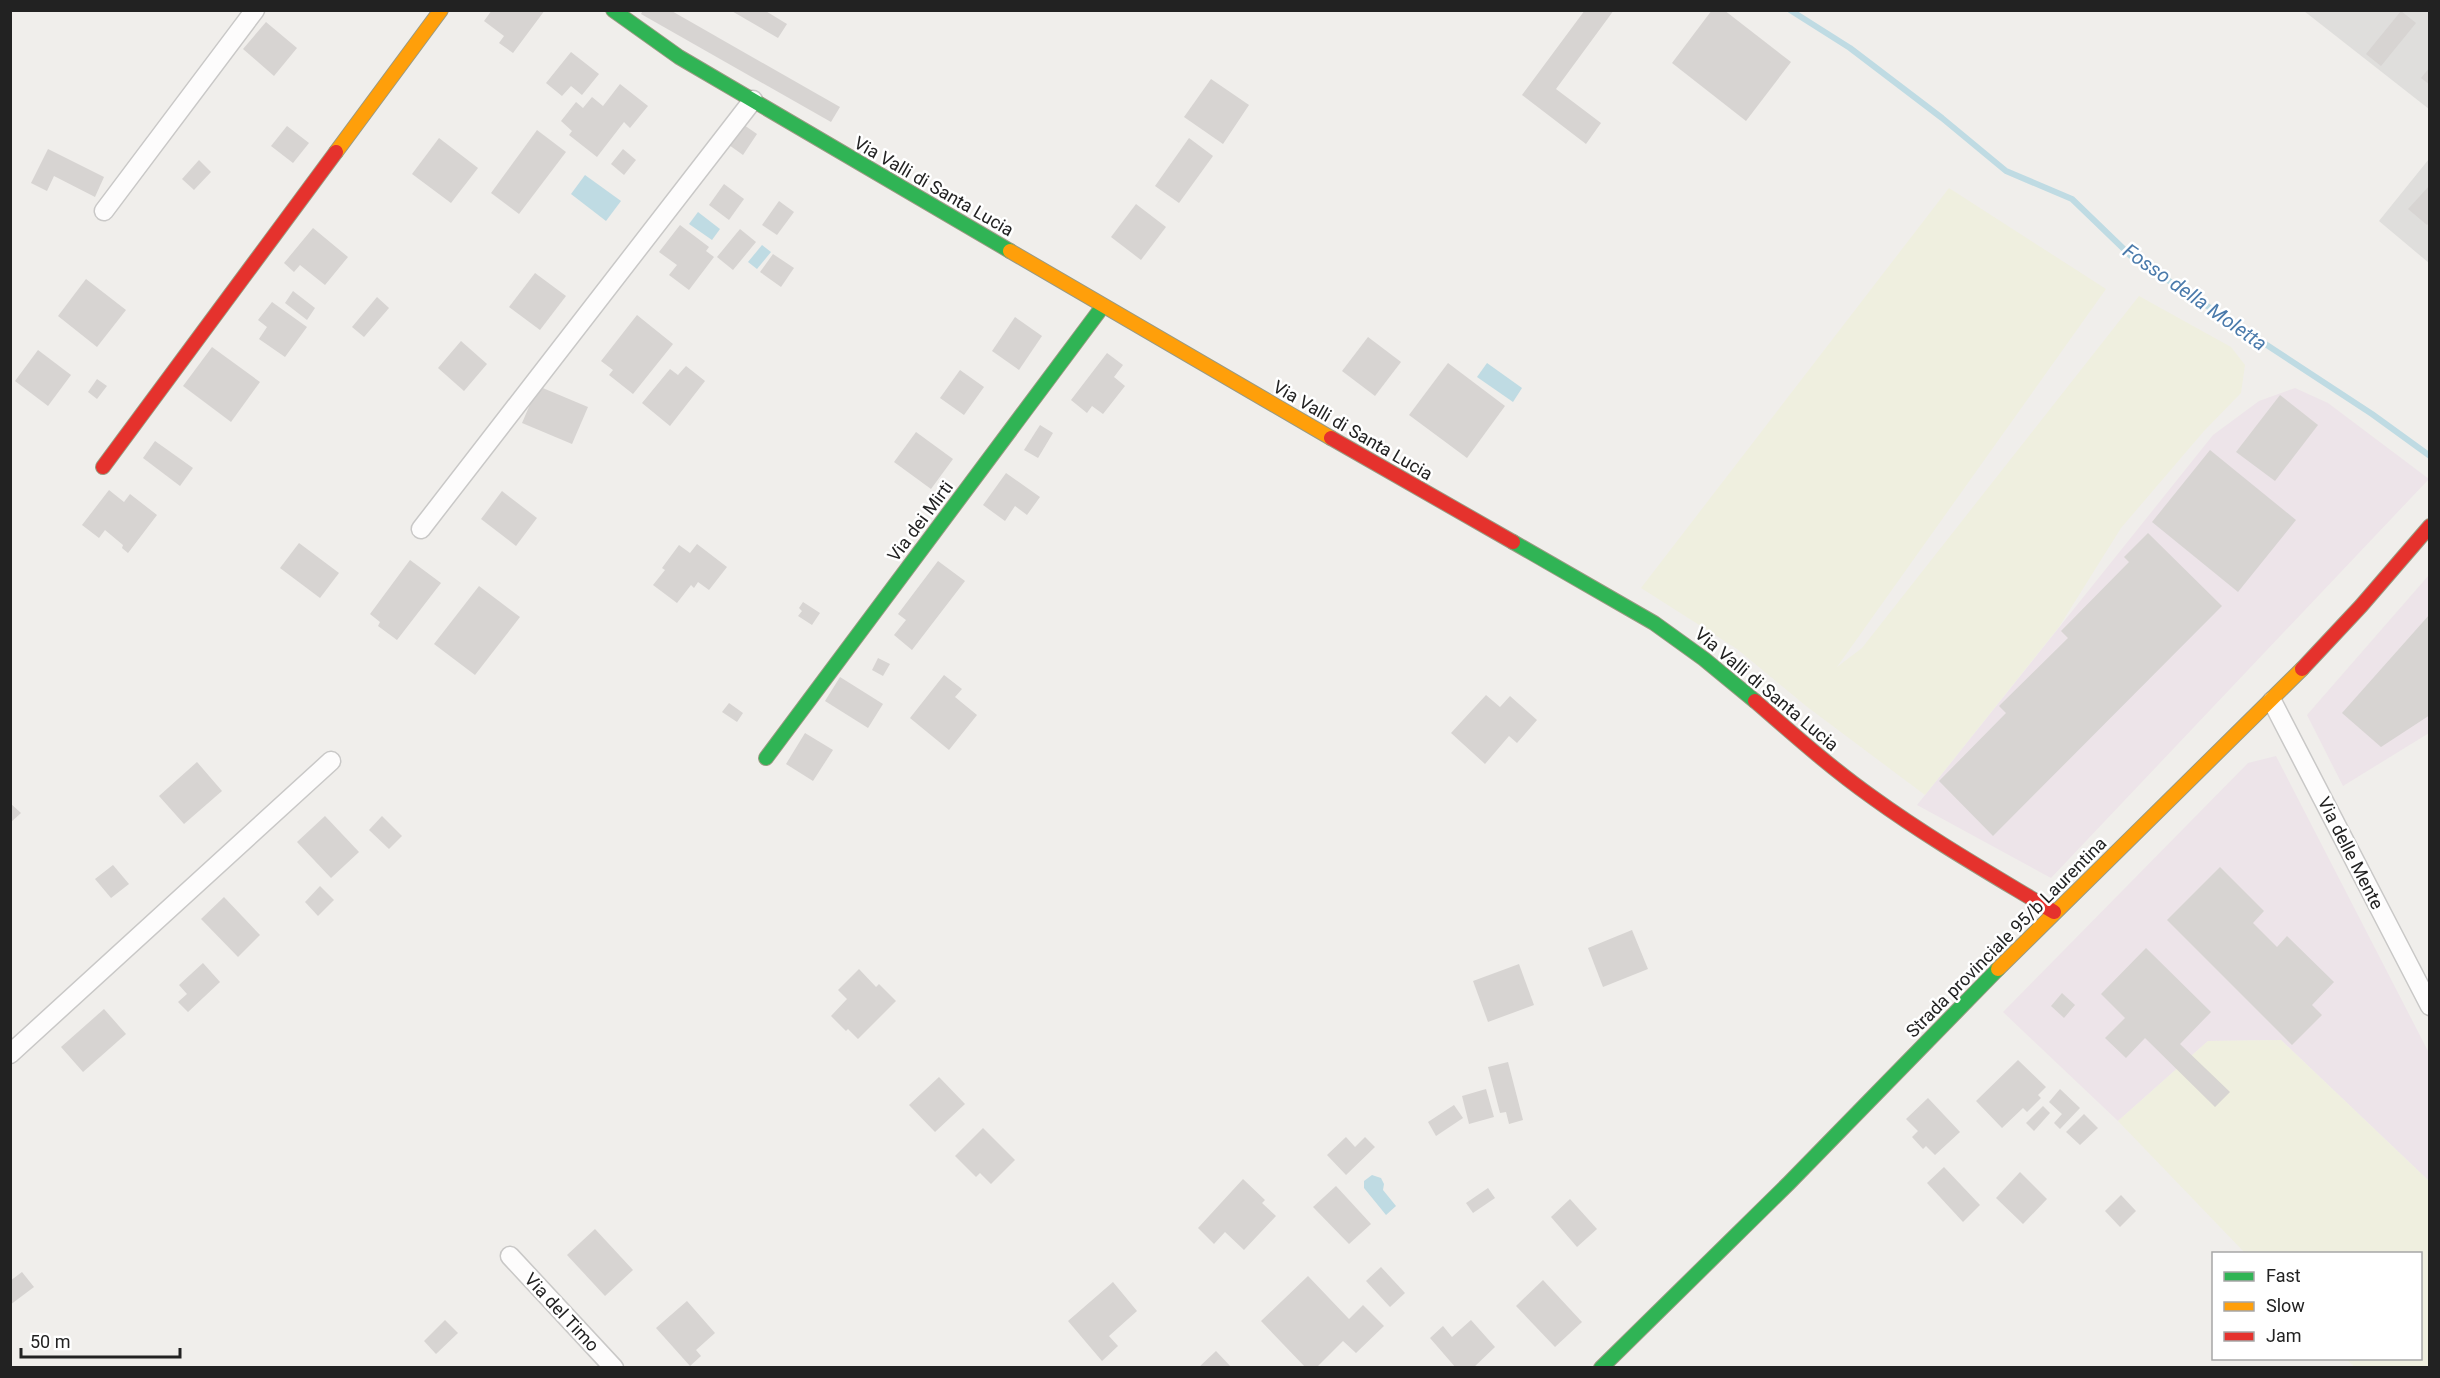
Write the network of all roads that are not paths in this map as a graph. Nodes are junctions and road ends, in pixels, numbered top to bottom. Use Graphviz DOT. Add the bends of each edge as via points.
graph roads {
  1 [pos="255,10"];
  2 [pos="441,10"];
  3 [pos="613,10"];
  4 [pos="753,100"];
  5 [pos="104,211"];
  6 [pos="1103,306"];
  7 [pos="103,468"];
  8 [pos="2430,526"];
  9 [pos="421,529"];
  10 [pos="2272,701"];
  11 [pos="766,758"];
  12 [pos="331,761"];
  13 [pos="2054,912"];
  14 [pos="2430,1006"];
  15 [pos="10,1054"];
  16 [pos="510,1256"];
  17 [pos="614,1368"];
  18 [pos="1601,1368"];
  1 -- 5 [label="street"];
  2 -- 7 [label="street"];
  3 -- 4 [label="street, Via Valli di Santa Lucia" via="670,51"];
  4 -- 6 [label="street, Via Valli di Santa Lucia"];
  4 -- 9 [label="street"];
  6 -- 11 [label="street, Via dei Mirti"];
  6 -- 13 [label="street, Via Valli di Santa Lucia" via="1654,623 1708,662 1860,788"];
  8 -- 10 [label="street, Strada provinciale 95/b Laurentina"];
  10 -- 13 [label="street, Strada provinciale 95/b Laurentina"];
  10 -- 14 [label="street, Via delle Mente"];
  12 -- 15 [label="street"];
  13 -- 18 [label="street, Strada provinciale 95/b Laurentina" via="1789,1184"];
  16 -- 17 [label="street, Via del Timo"];
}
